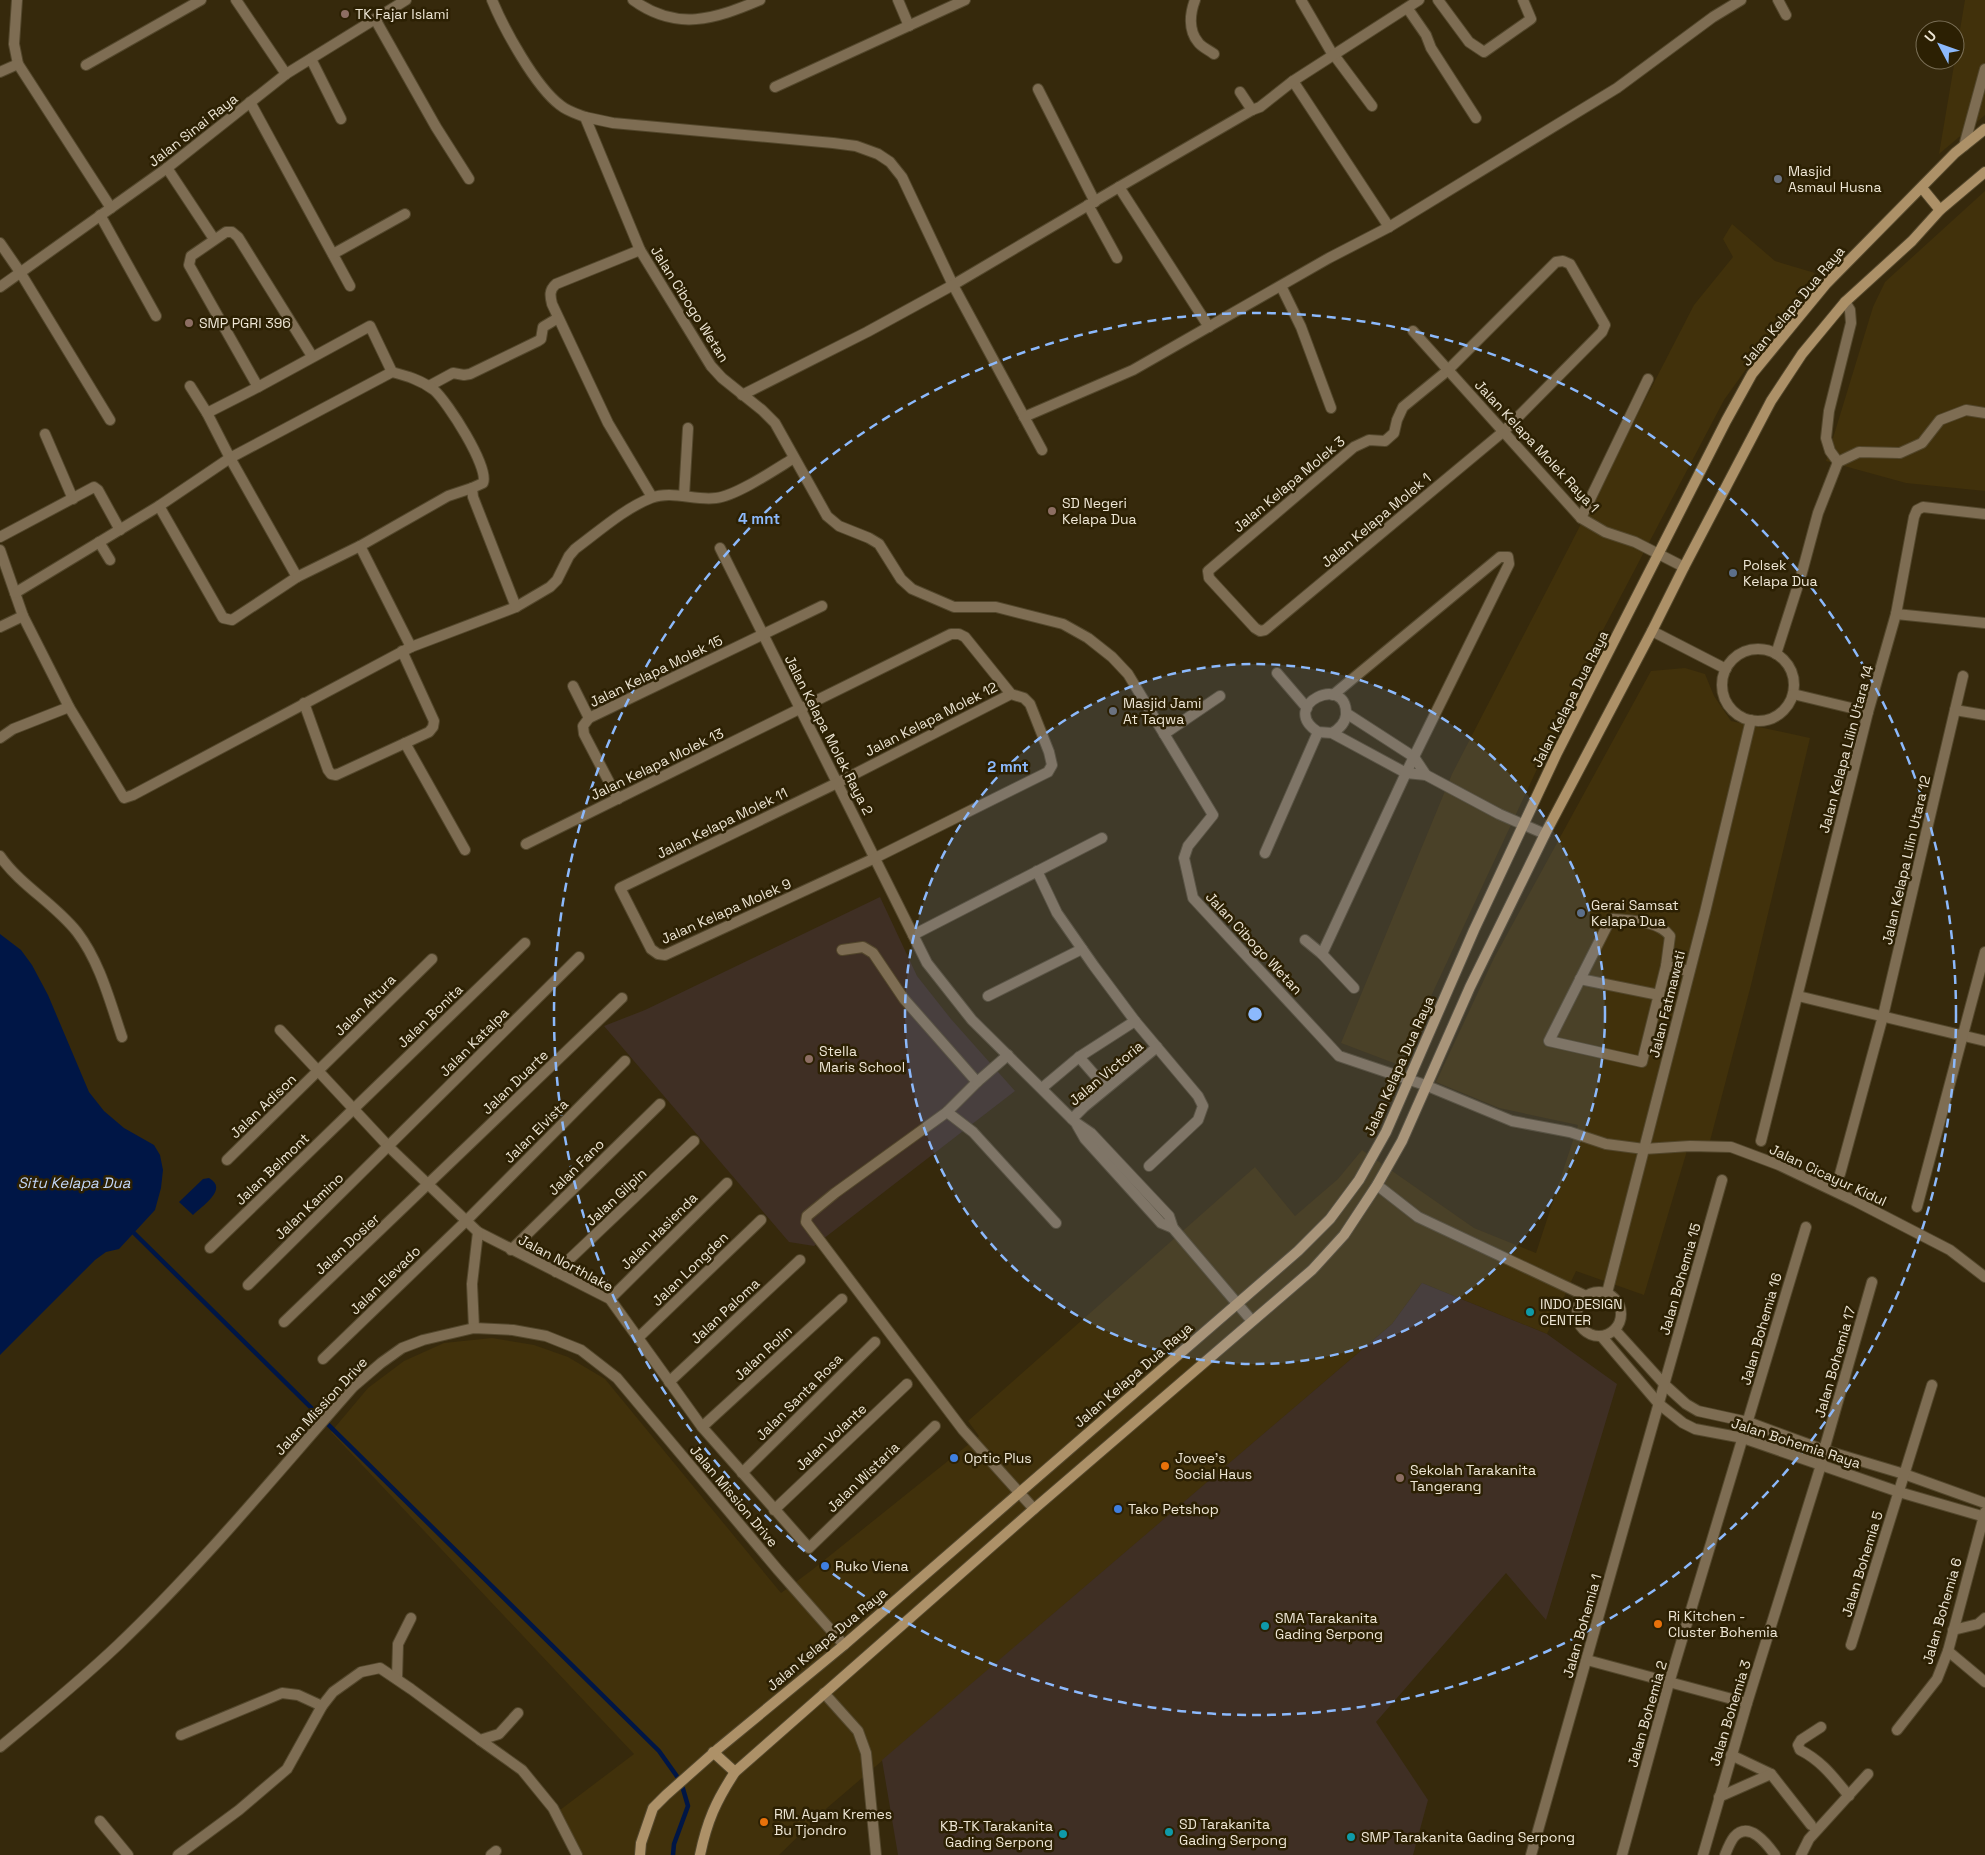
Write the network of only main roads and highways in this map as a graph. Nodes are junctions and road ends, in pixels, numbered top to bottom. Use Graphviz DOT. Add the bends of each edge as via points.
graph roads {
  1 [pos="1985,129"];
  2 [pos="1985,172"];
  3 [pos="1922,188"];
  4 [pos="1940,210"];
  5 [pos="714,1752"];
  6 [pos="735,1772"];
  7 [pos="640,1855"];
  8 [pos="700,1855"];
  1 -- 3 [label="main road, Jalan Kelapa Dua Raya"];
  2 -- 4 [label="main road"];
  3 -- 4 [label="main road"];
  3 -- 5 [label="main road, Jalan Kelapa Dua Raya" via="1826,284 1752,374 1557,753 1474,930 1386,1132 1330,1219 844,1645"];
  4 -- 6 [label="main road" via="1912,241 1845,302 1802,354 1771,401 1544,834 1470,987 1402,1141 1344,1234 1312,1270"];
  5 -- 6 [label="main road"];
  5 -- 7 [label="main road, Jalan Kelapa Dua Raya" via="653,1808"];
  6 -- 8 [label="main road" via="717,1800"];
}
